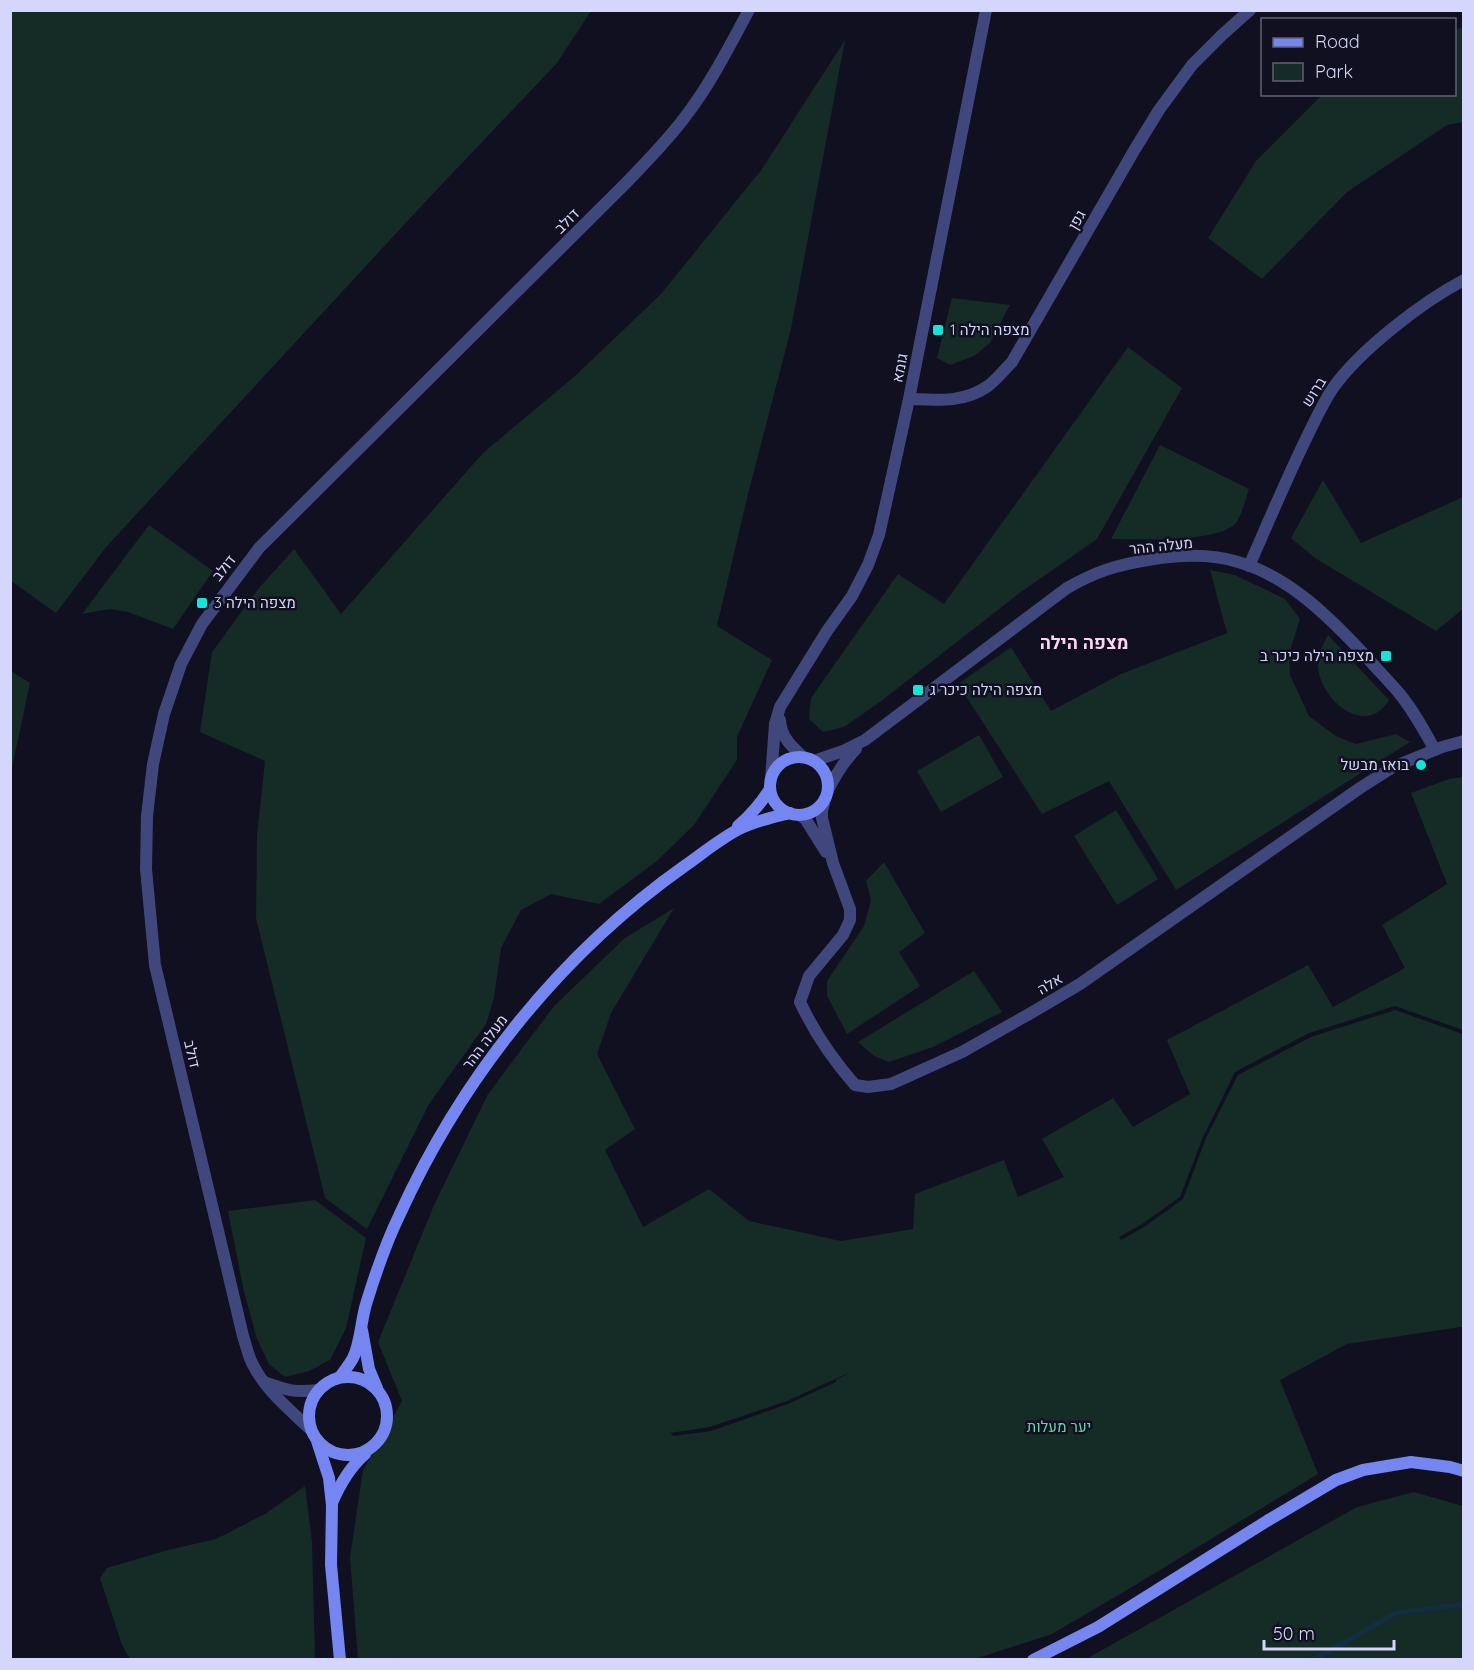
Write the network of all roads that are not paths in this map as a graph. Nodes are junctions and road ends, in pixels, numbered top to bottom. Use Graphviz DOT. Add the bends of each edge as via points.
graph roads {
  1 [pos="749,10"];
  2 [pos="986,10"];
  3 [pos="1250,10"];
  4 [pos="1464,280"];
  5 [pos="909,399"];
  6 [pos="1249,566"];
  7 [pos="780,707"];
  8 [pos="865,740"];
  9 [pos="1464,741"];
  10 [pos="1435,750"];
  11 [pos="808,759"];
  12 [pos="771,784"];
  13 [pos="826,794"];
  14 [pos="795,814"];
  15 [pos="722,841"];
  16 [pos="833,863"];
  17 [pos="361,1326"];
  18 [pos="340,1377"];
  19 [pos="263,1381"];
  20 [pos="377,1388"];
  21 [pos="318,1390"];
  22 [pos="310,1429"];
  23 [pos="317,1441"];
  24 [pos="369,1450"];
  25 [pos="1464,1471"];
  26 [pos="332,1504"];
  27 [pos="340,1659"];
  28 [pos="1033,1659"];
  1 -- 19 [label="street, דולב" via="688,114 657,150 259,548 202,624 181,664 153,764 147,816 150,922 155,965 243,1336"];
  2 -- 5 [label="street, גומא"];
  3 -- 5 [label="street, גפן" via="1192,65 1159,110 1012,362 989,385 969,397"];
  4 -- 6 [label="street, ברוש" via="1396,327 1356,361 1334,387 1318,412"];
  5 -- 7 [label="street, גומא" via="879,535 868,565"];
  6 -- 8 [label="street, מעלה ההר" via="1218,558 1162,557 1090,575 1067,588"];
  6 -- 10 [label="street, מעלה ההר" via="1283,583 1333,621 1398,692"];
  7 -- 11 [label="street" via="781,731 790,745"];
  7 -- 12 [label="street"];
  8 -- 11 [label="street, מעלה ההר" via="843,752"];
  8 -- 13 [label="street, מעלה ההר" via="846,759"];
  9 -- 10 [label="street, אלה"];
  10 -- 16 [label="street, אלה" via="1393,767 1360,788 1080,984 962,1052 891,1084 855,1086 800,1002 809,976 843,935 850,920 850,909"];
  11 -- 12 [label="street" via="783,762"];
  11 -- 13 [label="street" via="821,767 826,776"];
  12 -- 14 [label="street" via="773,798 781,808"];
  12 -- 15 [label="street, מעלה ההר" via="761,803"];
  13 -- 14 [label="street" via="819,807"];
  13 -- 16 [label="street, אלה" via="822,818"];
  14 -- 15 [label="street, מעלה ההר" via="758,821"];
  14 -- 16 [label="street, אלה" via="812,828"];
  15 -- 17 [label="street, מעלה ההר" via="665,880 591,943 486,1064 452,1117 399,1216 380,1261"];
  17 -- 18 [label="street, מעלה ההר" via="354,1357"];
  17 -- 20 [label="street"];
  18 -- 20 [label="street" via="354,1377"];
  18 -- 21 [label="street"];
  19 -- 21 [label="street" via="286,1390"];
  19 -- 22 [label="street, דולב"];
  20 -- 24 [label="street" via="388,1413 386,1430"];
  21 -- 22 [label="street" via="311,1402"];
  22 -- 23 [label="street"];
  23 -- 24 [label="street" via="339,1455"];
  23 -- 26 [label="street" via="329,1478"];
  24 -- 26 [label="street" via="340,1483"];
  25 -- 28 [label="street" via="1411,1462 1363,1470 1336,1480 1098,1627"];
  26 -- 27 [label="street" via="331,1565"];
}
